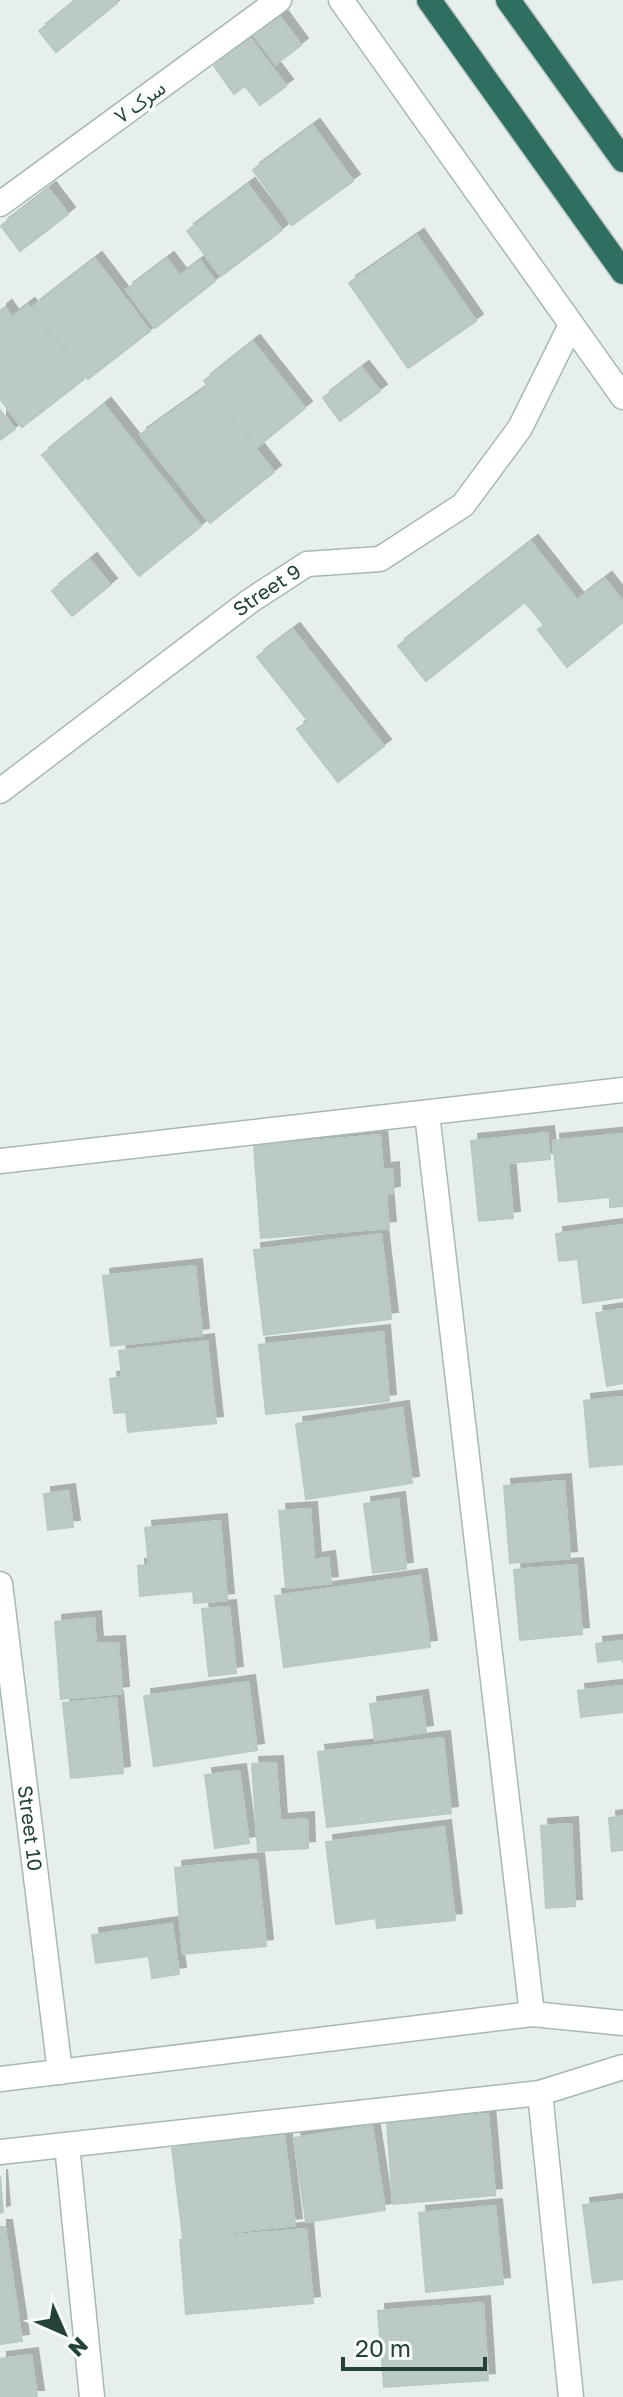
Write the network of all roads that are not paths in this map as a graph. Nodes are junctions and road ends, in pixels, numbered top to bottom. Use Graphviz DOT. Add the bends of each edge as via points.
graph roads {
  1 [pos="279,0"];
  2 [pos="341,0"];
  3 [pos="429,0"];
  4 [pos="508,0"];
  5 [pos="623,160"];
  6 [pos="0,204"];
  7 [pos="623,272"];
  8 [pos="571,325"];
  9 [pos="623,397"];
  10 [pos="0,791"];
  11 [pos="623,1090"];
  12 [pos="427,1114"];
  13 [pos="0,1161"];
  14 [pos="0,1584"];
  15 [pos="532,2014"];
  16 [pos="623,2023"];
  17 [pos="623,2067"];
  18 [pos="60,2072"];
  19 [pos="0,2079"];
  20 [pos="540,2093"];
  21 [pos="67,2145"];
  22 [pos="0,2152"];
  23 [pos="92,2397"];
  24 [pos="571,2397"];
  1 -- 6 [label="street, سرک ۷"];
  2 -- 8 [label="street"];
  3 -- 7 [label="highway"];
  4 -- 5 [label="highway"];
  8 -- 9 [label="street"];
  8 -- 10 [label="street, Street 9" via="520,428 463,505 380,559 307,564 250,601"];
  11 -- 12 [label="street"];
  12 -- 13 [label="street"];
  12 -- 15 [label="street"];
  14 -- 18 [label="street, Street 10"];
  15 -- 16 [label="street"];
  15 -- 18 [label="street"];
  17 -- 20 [label="street"];
  18 -- 19 [label="street"];
  20 -- 21 [label="street"];
  20 -- 24 [label="street"];
  21 -- 22 [label="street"];
  21 -- 23 [label="street"];
}
